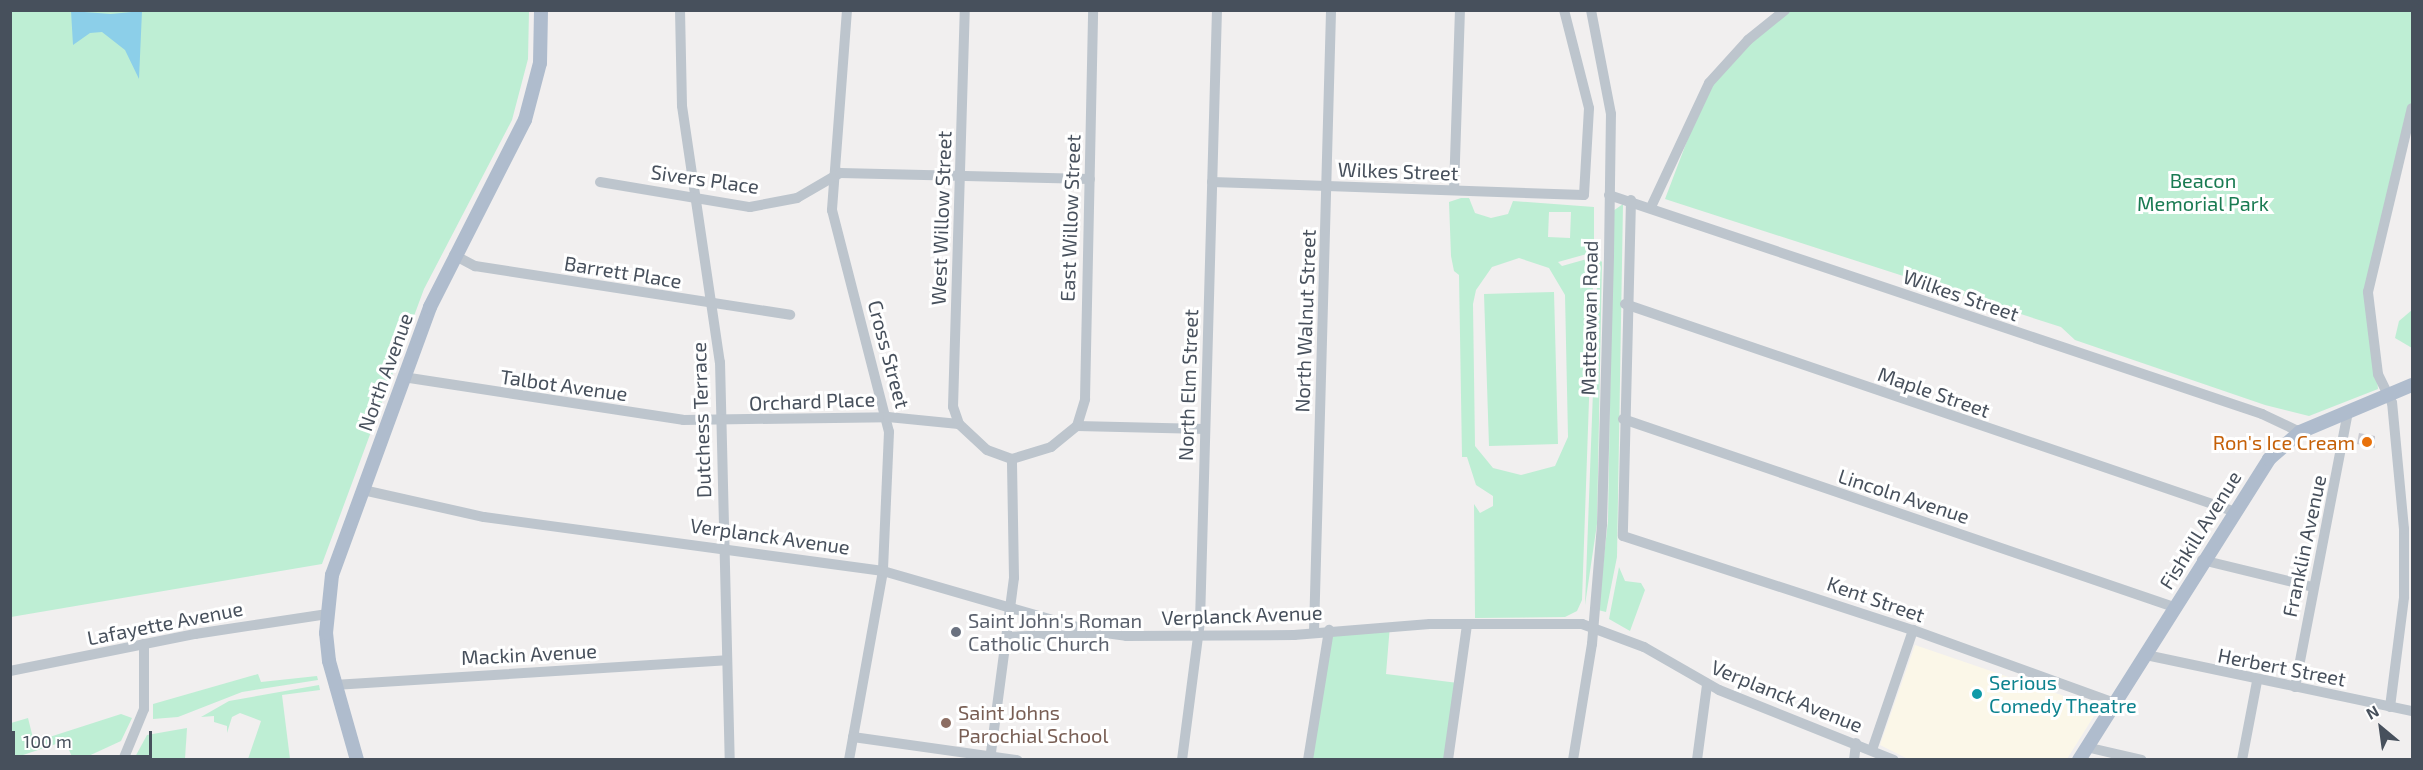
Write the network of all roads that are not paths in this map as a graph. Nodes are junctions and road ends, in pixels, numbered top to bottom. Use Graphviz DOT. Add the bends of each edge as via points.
graph roads {
  1 [pos="541,10"];
  2 [pos="680,10"];
  3 [pos="847,10"];
  4 [pos="965,10"];
  5 [pos="1093,10"];
  6 [pos="1217,10"];
  7 [pos="1331,10"];
  8 [pos="1460,10"];
  9 [pos="1564,10"];
  10 [pos="1591,10"];
  11 [pos="1785,10"];
  12 [pos="2412,108"];
  13 [pos="833,174"];
  14 [pos="959,178"];
  15 [pos="1090,179"];
  16 [pos="600,182"];
  17 [pos="1212,182"];
  18 [pos="1327,186"];
  19 [pos="1454,190"];
  20 [pos="1609,195"];
  21 [pos="693,198"];
  22 [pos="1631,200"];
  23 [pos="1651,207"];
  24 [pos="454,255"];
  25 [pos="711,304"];
  26 [pos="1625,304"];
  27 [pos="790,315"];
  28 [pos="403,377"];
  29 [pos="2412,385"];
  30 [pos="2388,395"];
  31 [pos="2348,411"];
  32 [pos="888,417"];
  33 [pos="1623,419"];
  34 [pos="721,422"];
  35 [pos="959,424"];
  36 [pos="1077,426"];
  37 [pos="1205,429"];
  38 [pos="2300,432"];
  39 [pos="1012,459"];
  40 [pos="363,490"];
  41 [pos="2233,511"];
  42 [pos="723,547"];
  43 [pos="2202,560"];
  44 [pos="883,571"];
  45 [pos="2313,587"];
  46 [pos="1010,606"];
  47 [pos="2174,607"];
  48 [pos="328,614"];
  49 [pos="1467,625"];
  50 [pos="1592,628"];
  51 [pos="1329,630"];
  52 [pos="1913,630"];
  53 [pos="1100,632"];
  54 [pos="1314,632"];
  55 [pos="1198,636"];
  56 [pos="1007,637"];
  57 [pos="144,644"];
  58 [pos="2146,655"];
  59 [pos="726,660"];
  60 [pos="10,671"];
  61 [pos="2257,681"];
  62 [pos="334,685"];
  63 [pos="1707,685"];
  64 [pos="2295,687"];
  65 [pos="2115,703"];
  66 [pos="2390,706"];
  67 [pos="2412,711"];
  68 [pos="853,737"];
  69 [pos="1856,743"];
  70 [pos="1872,750"];
  71 [pos="2082,753"];
  72 [pos="990,758"];
  73 [pos="123,759"];
  74 [pos="357,759"];
  75 [pos="730,759"];
  76 [pos="849,759"];
  77 [pos="1017,759"];
  78 [pos="1182,759"];
  79 [pos="1308,759"];
  80 [pos="1448,759"];
  81 [pos="1573,759"];
  82 [pos="1697,759"];
  83 [pos="1854,759"];
  84 [pos="1894,759"];
  85 [pos="2142,759"];
  86 [pos="2242,759"];
  1 -- 24 [label="main road, North Avenue" via="542,50 529,109"];
  2 -- 21 [label="street, Dutchess Terrace" via="682,106"];
  3 -- 13 [label="street, Cross Street"];
  4 -- 14 [label="street, West Willow Street"];
  5 -- 15 [label="street, East Willow Street"];
  6 -- 17 [label="street, North Elm Street"];
  7 -- 18 [label="street, North Walnut Street"];
  8 -- 19 [label="street"];
  9 -- 19 [label="street, Wilkes Street" via="1589,108 1584,195"];
  10 -- 20 [label="street, Matteawan Road" via="1611,114"];
  11 -- 23 [label="street" via="1748,40 1709,82"];
  12 -- 30 [label="street" via="2368,292 2377,366"];
  13 -- 14 [label="street"];
  13 -- 21 [label="street, Sivers Place" via="797,198 773,205"];
  13 -- 32 [label="street, Cross Street" via="838,240"];
  14 -- 15 [label="street"];
  14 -- 35 [label="street, West Willow Street" via="953,407"];
  15 -- 36 [label="street, East Willow Street" via="1085,399"];
  16 -- 21 [label="street, Sivers Place"];
  17 -- 18 [label="street, Wilkes Street"];
  17 -- 37 [label="street, North Elm Street"];
  18 -- 19 [label="street, Wilkes Street"];
  18 -- 54 [label="street, North Walnut Street"];
  20 -- 22 [label="street, Wilkes Street"];
  20 -- 50 [label="street, Matteawan Road" via="1602,524"];
  21 -- 25 [label="street, Dutchess Terrace"];
  22 -- 23 [label="street, Wilkes Street"];
  22 -- 26 [label="street"];
  23 -- 38 [label="street, Wilkes Street" via="2262,414"];
  24 -- 25 [label="street, Barrett Place" via="475,266"];
  24 -- 28 [label="main road, North Avenue"];
  25 -- 27 [label="street, Barrett Place"];
  25 -- 34 [label="street, Dutchess Terrace" via="720,362"];
  26 -- 33 [label="street"];
  26 -- 41 [label="street, Maple Street"];
  28 -- 34 [label="street, Talbot Avenue" via="596,408"];
  28 -- 40 [label="main road, North Avenue"];
  29 -- 30 [label="main road, Fishkill Avenue"];
  30 -- 31 [label="main road, Fishkill Avenue"];
  30 -- 66 [label="street" via="2404,529 2404,597"];
  31 -- 38 [label="main road, Fishkill Avenue"];
  31 -- 45 [label="street, Franklin Avenue"];
  32 -- 34 [label="street, Orchard Place"];
  32 -- 35 [label="street, Orchard Place"];
  32 -- 44 [label="street, Cross Street"];
  33 -- 47 [label="street, Lincoln Avenue"];
  33 -- 52 [label="street, Kent Street" via="1623,536"];
  34 -- 42 [label="street, Dutchess Terrace"];
  35 -- 39 [label="street" via="987,450"];
  36 -- 37 [label="street"];
  36 -- 39 [label="street" via="1051,447"];
  37 -- 55 [label="street, North Elm Street"];
  38 -- 41 [label="main road, Fishkill Avenue" via="2269,459"];
  39 -- 46 [label="street" via="1016,512"];
  40 -- 42 [label="street, Verplanck Avenue" via="484,516"];
  40 -- 48 [label="main road, North Avenue" via="336,560"];
  41 -- 43 [label="main road, Fishkill Avenue"];
  42 -- 44 [label="street, Verplanck Avenue"];
  42 -- 59 [label="street, Dutchess Terrace"];
  43 -- 45 [label="street"];
  43 -- 47 [label="main road, Fishkill Avenue"];
  44 -- 46 [label="street, Verplanck Avenue"];
  44 -- 68 [label="street, Cross Street"];
  45 -- 64 [label="street, Franklin Avenue"];
  46 -- 53 [label="street, Verplanck Avenue"];
  46 -- 56 [label="street"];
  47 -- 58 [label="main road, Fishkill Avenue"];
  48 -- 57 [label="street, Lafayette Avenue"];
  48 -- 62 [label="main road, North Avenue"];
  49 -- 50 [label="street, Verplanck Avenue"];
  49 -- 51 [label="street, Verplanck Avenue"];
  49 -- 80 [label="street"];
  50 -- 63 [label="street, Verplanck Avenue" via="1644,646"];
  50 -- 81 [label="street, Matteawan Road"];
  51 -- 54 [label="street, Verplanck Avenue"];
  51 -- 79 [label="street"];
  52 -- 65 [label="street, Kent Street"];
  52 -- 70 [label="street"];
  53 -- 55 [label="street, Verplanck Avenue"];
  53 -- 56 [label="street" via="1034,639"];
  54 -- 55 [label="street, Verplanck Avenue"];
  55 -- 78 [label="street, North Elm Street"];
  56 -- 72 [label="street"];
  57 -- 60 [label="street, Lafayette Avenue"];
  57 -- 73 [label="street" via="144,709"];
  58 -- 61 [label="street, Herbert Street"];
  58 -- 65 [label="main road, Fishkill Avenue"];
  59 -- 62 [label="street, Mackin Avenue"];
  59 -- 75 [label="street, Dutchess Terrace"];
  61 -- 64 [label="street, Herbert Street"];
  61 -- 86 [label="street"];
  62 -- 74 [label="main road, North Avenue"];
  63 -- 69 [label="street, Verplanck Avenue"];
  63 -- 82 [label="street"];
  64 -- 66 [label="street, Herbert Street"];
  65 -- 71 [label="main road, Fishkill Avenue"];
  66 -- 67 [label="street, Herbert Street"];
  68 -- 72 [label="street"];
  68 -- 76 [label="street, Cross Street"];
  69 -- 70 [label="street, Verplanck Avenue"];
  69 -- 83 [label="street"];
  70 -- 84 [label="street, Verplanck Avenue"];
  71 -- 85 [label="street"];
  72 -- 77 [label="street"];
}
